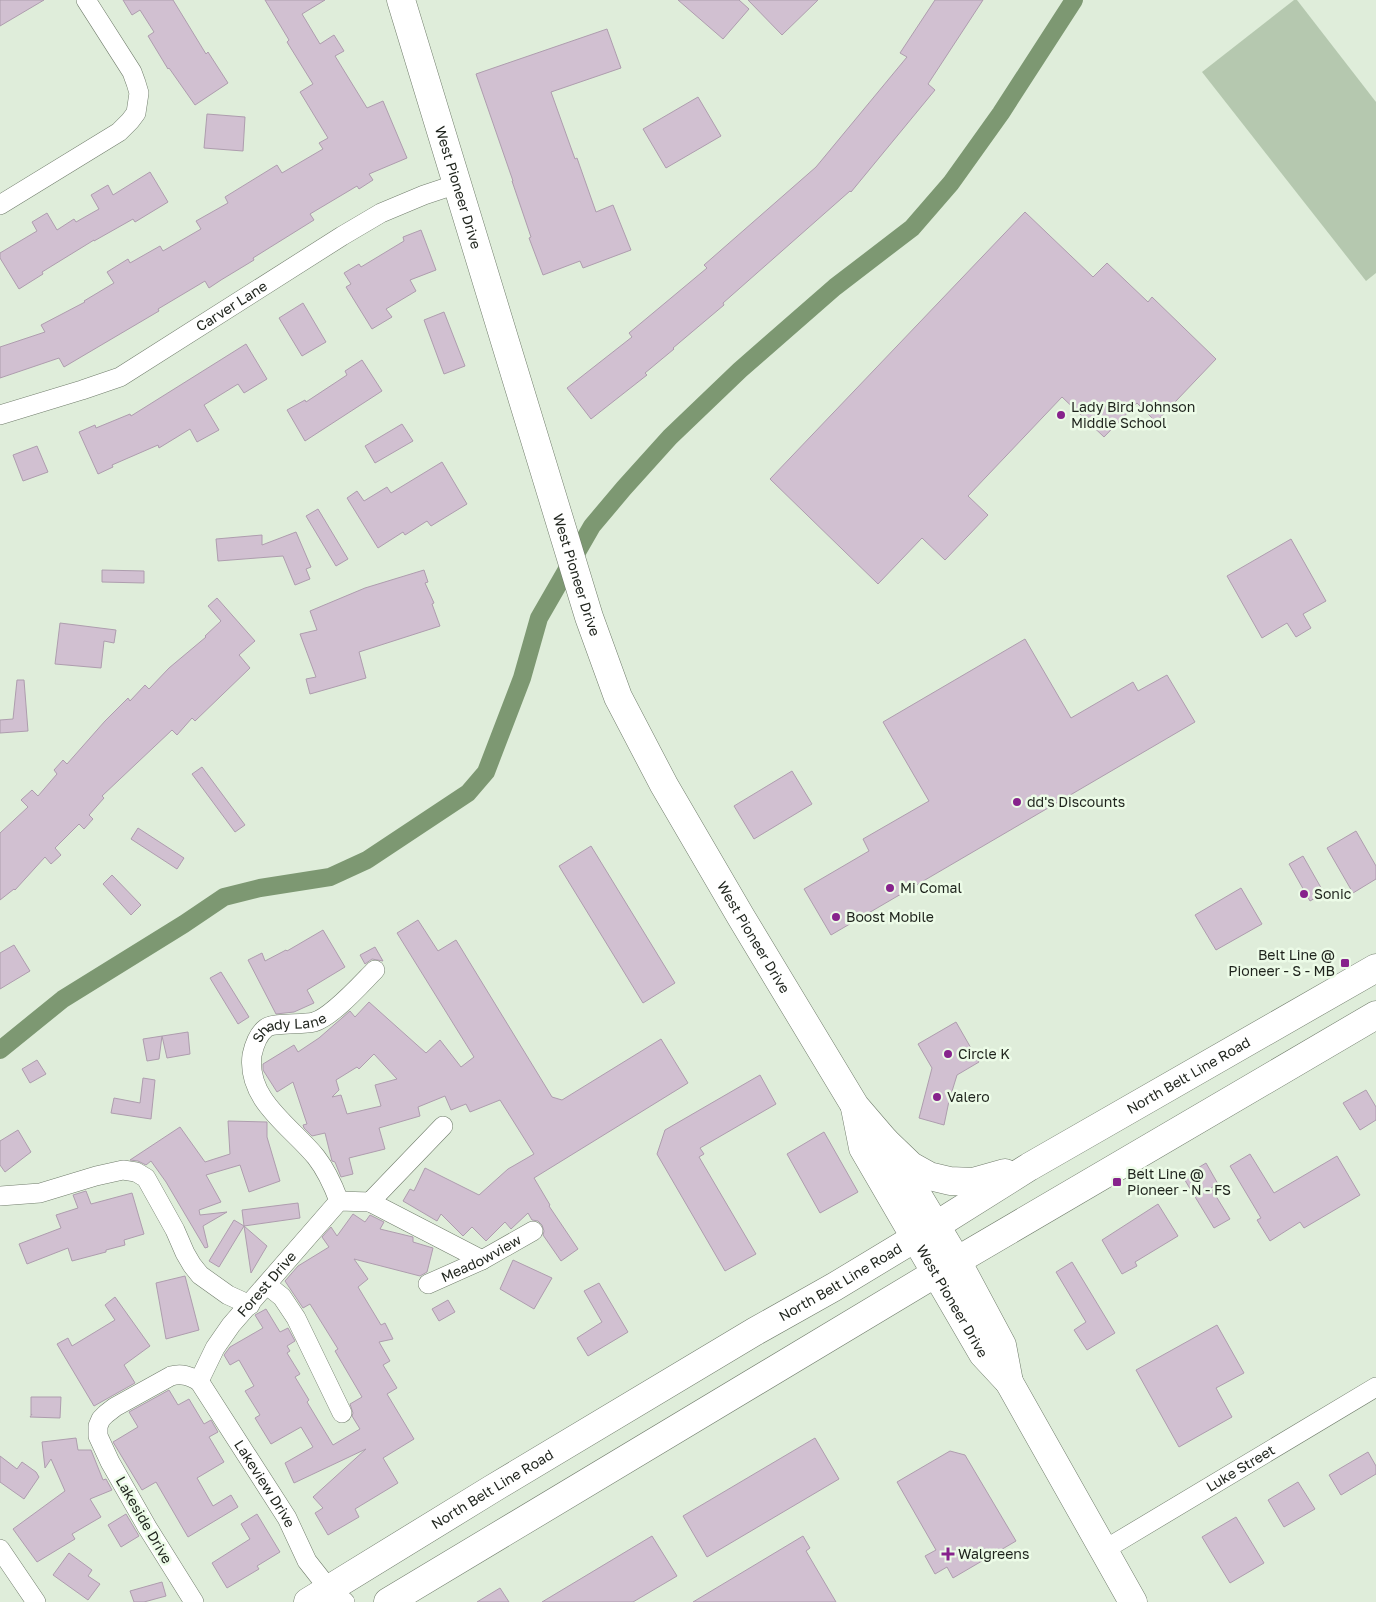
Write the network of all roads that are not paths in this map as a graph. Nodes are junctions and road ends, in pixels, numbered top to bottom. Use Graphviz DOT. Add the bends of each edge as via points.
graph roads {
  1 [pos="86,0"];
  2 [pos="401,0"];
  3 [pos="457,184"];
  4 [pos="0,205"];
  5 [pos="0,415"];
  6 [pos="1376,968"];
  7 [pos="375,970"];
  8 [pos="1376,1015"];
  9 [pos="855,1106"];
  10 [pos="443,1126"];
  11 [pos="885,1141"];
  12 [pos="1028,1167"];
  13 [pos="0,1196"];
  14 [pos="339,1200"];
  15 [pos="370,1202"];
  16 [pos="533,1231"];
  17 [pos="925,1232"];
  18 [pos="482,1260"];
  19 [pos="946,1267"];
  20 [pos="428,1284"];
  21 [pos="267,1285"];
  22 [pos="250,1305"];
  23 [pos="199,1381"];
  24 [pos="1376,1386"];
  25 [pos="342,1413"];
  26 [pos="608,1420"];
  27 [pos="625,1459"];
  28 [pos="0,1549"];
  29 [pos="1104,1550"];
  30 [pos="327,1598"];
  31 [pos="36,1602"];
  32 [pos="194,1602"];
  33 [pos="388,1602"];
  34 [pos="1133,1602"];
  1 -- 4 [label="street" via="132,72 139,93 136,113 119,132"];
  2 -- 3 [label="main road, West Pioneer Drive"];
  3 -- 5 [label="street, Carver Lane" via="381,213 120,377"];
  3 -- 9 [label="main road, West Pioneer Drive" via="588,617 618,697 664,785"];
  6 -- 12 [label="main road, North Belt Line Road"];
  7 -- 14 [label="street, Shady Lane" via="336,1008 316,1022 274,1025 265,1029 254,1045 252,1074 255,1084 273,1114 315,1156 329,1175"];
  8 -- 19 [label="main road"];
  9 -- 11 [label="main road, West Pioneer Drive"];
  9 -- 17 [label="main road, West Pioneer Drive" via="863,1148"];
  10 -- 15 [label="street"];
  11 -- 12 [label="main road" via="911,1166 929,1176 950,1181 973,1182"];
  11 -- 17 [label="main road, West Pioneer Drive"];
  12 -- 17 [label="main road, North Belt Line Road"];
  13 -- 22 [label="street" via="40,1194 96,1176 123,1170 136,1172 146,1178 200,1275 228,1295"];
  14 -- 15 [label="street"];
  14 -- 21 [label="street, Forest Drive"];
  15 -- 18 [label="street"];
  16 -- 18 [label="street, Meadowview"];
  17 -- 19 [label="main road, West Pioneer Drive"];
  17 -- 26 [label="main road, North Belt Line Road"];
  18 -- 20 [label="street, Meadowview"];
  19 -- 27 [label="main road"];
  19 -- 29 [label="main road, West Pioneer Drive" via="983,1354 1009,1382"];
  21 -- 22 [label="street, Forest Drive"];
  21 -- 25 [label="street" via="282,1297 296,1318"];
  22 -- 23 [label="street, Forest Drive" via="215,1348"];
  23 -- 30 [label="street, Lakeview Drive" via="287,1518"];
  23 -- 32 [label="street, Lakeside Drive" via="185,1374 171,1376 115,1407 98,1426 98,1436 110,1462"];
  24 -- 29 [label="street, Luke Street"];
  26 -- 27 [label="main road"];
  26 -- 30 [label="main road, North Belt Line Road"];
  27 -- 33 [label="main road"];
  28 -- 31 [label="street"];
  29 -- 34 [label="main road, West Pioneer Drive"];
}
